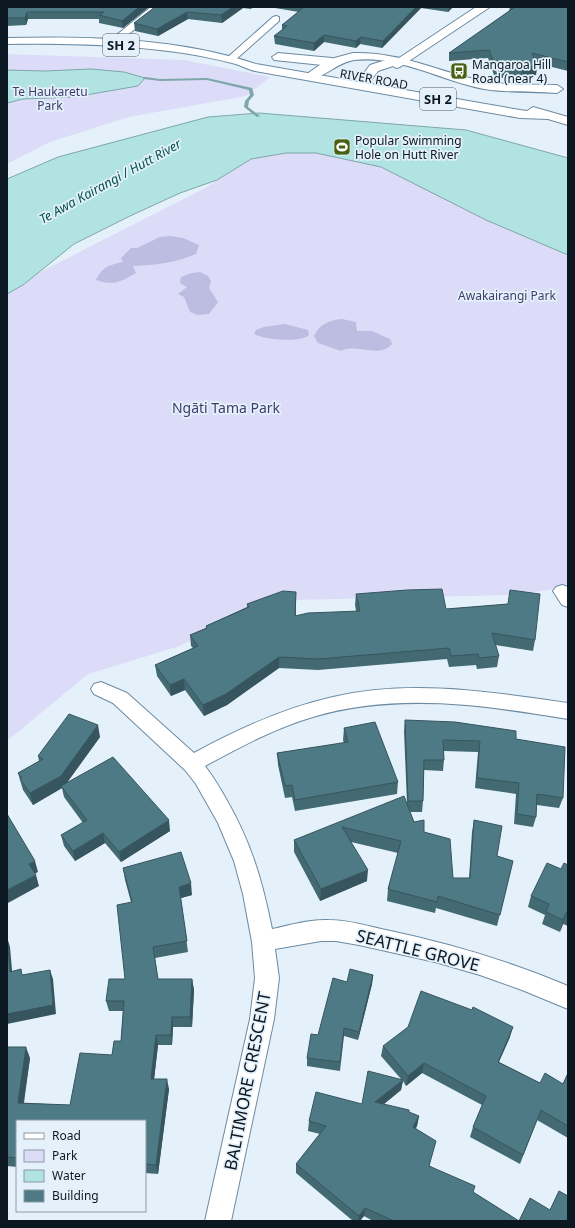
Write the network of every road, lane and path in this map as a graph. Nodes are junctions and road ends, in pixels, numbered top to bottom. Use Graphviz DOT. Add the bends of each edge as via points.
graph roads {
  1 [pos="157,7"];
  2 [pos="484,7"];
  3 [pos="276,19"];
  4 [pos="7,42"];
  5 [pos="111,44"];
  6 [pos="251,57"];
  7 [pos="231,59"];
  8 [pos="332,62"];
  9 [pos="396,62"];
  10 [pos="315,72"];
  11 [pos="335,76"];
  12 [pos="367,77"];
  13 [pos="562,89"];
  14 [pos="546,116"];
  15 [pos="568,121"];
  16 [pos="101,689"];
  17 [pos="568,711"];
  18 [pos="192,764"];
  19 [pos="263,942"];
  20 [pos="568,998"];
  21 [pos="218,1221"];
  1 -- 5 [label="street"];
  2 -- 9 [label="main road"];
  3 -- 7 [label="street"];
  4 -- 5 [label="main road, SH 2"];
  5 -- 7 [label="main road, SH 2"];
  6 -- 7 [label="main road, SH 2"];
  6 -- 8 [label="main road"];
  6 -- 10 [label="main road, SH 2"];
  7 -- 10 [label="main road, SH 2" via="253,67"];
  8 -- 9 [label="main road" via="376,56"];
  8 -- 10 [label="main road"];
  9 -- 11 [label="main road" via="367,63"];
  9 -- 12 [label="main road" via="374,68"];
  9 -- 13 [label="main road" via="452,82 488,91 526,93"];
  10 -- 11 [label="main road, SH 2"];
  11 -- 12 [label="main road, RIVER ROAD / SH 2"];
  11 -- 14 [label="main road, RIVER ROAD / SH 2" via="520,114"];
  12 -- 14 [label="main road, RIVER ROAD / SH 2" via="515,105"];
  14 -- 15 [label="main road, RIVER ROAD / SH 2"];
  16 -- 18 [label="street, BALTIMORE CRESCENT" via="120,698"];
  17 -- 18 [label="street" via="491,699 442,696 355,700 290,717 247,735"];
  18 -- 19 [label="street, BALTIMORE CRESCENT" via="228,820 245,861"];
  19 -- 20 [label="street, SEATTLE GROVE" via="329,930 355,934 431,950 502,972"];
  19 -- 21 [label="street, BALTIMORE CRESCENT" via="267,978 262,1019"];
}
